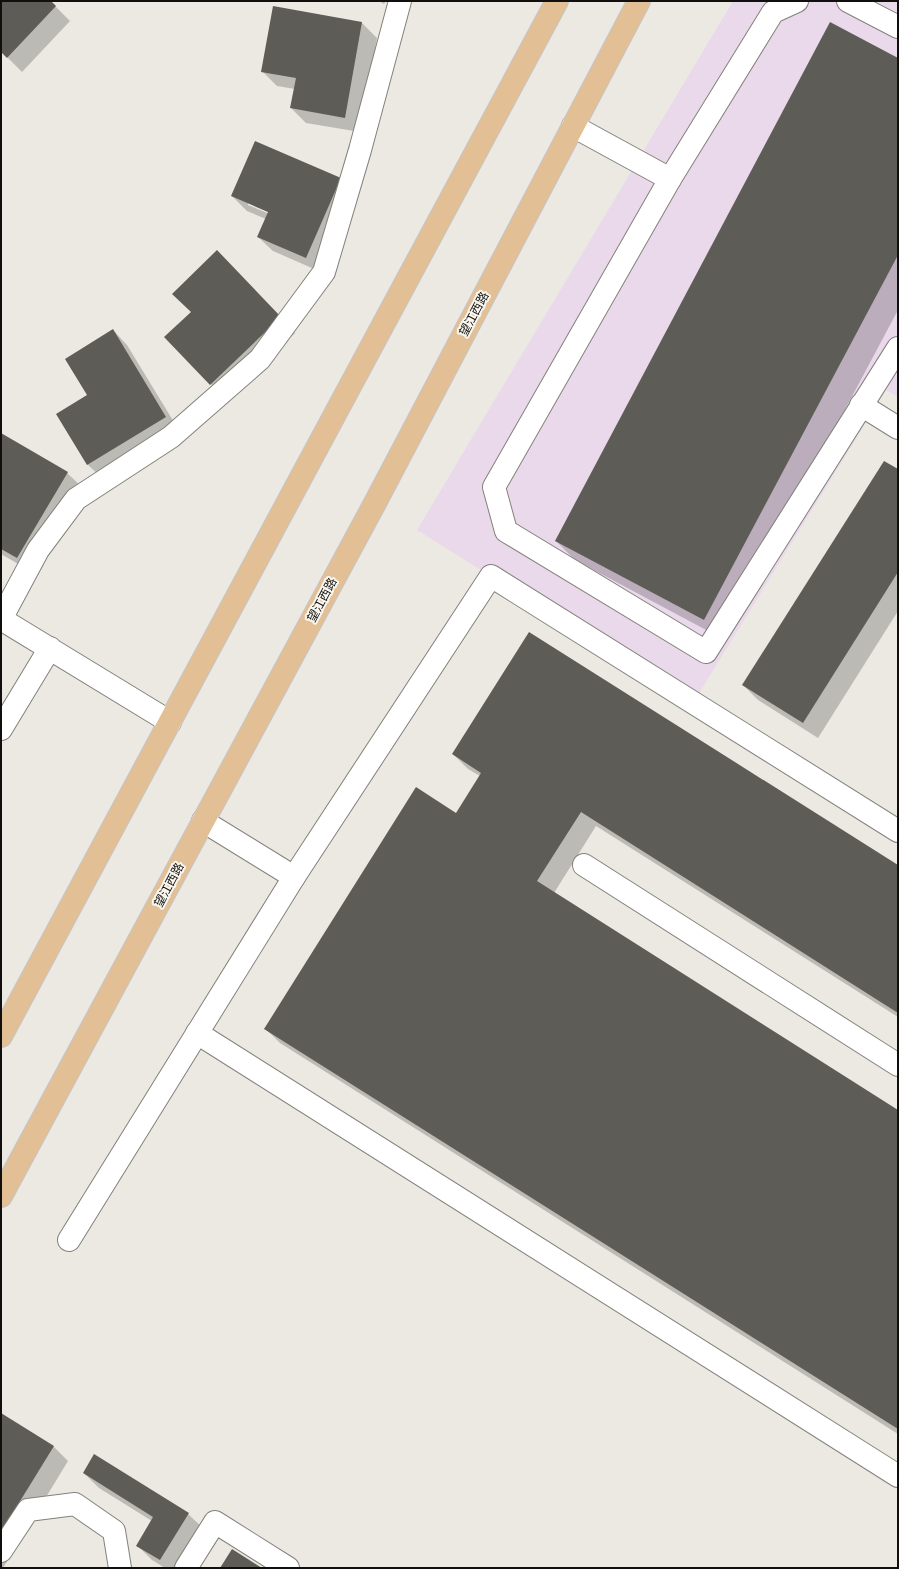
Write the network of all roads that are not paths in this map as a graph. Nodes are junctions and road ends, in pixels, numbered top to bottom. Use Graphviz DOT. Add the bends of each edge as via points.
graph roads {
  1 [pos="400,1"];
  2 [pos="557,1"];
  3 [pos="639,1"];
  4 [pos="797,1"];
  5 [pos="848,1"];
  6 [pos="898,27"];
  7 [pos="573,126"];
  8 [pos="670,179"];
  9 [pos="898,348"];
  10 [pos="861,406"];
  11 [pos="898,428"];
  12 [pos="1,619"];
  13 [pos="50,648"];
  14 [pos="170,722"];
  15 [pos="1,729"];
  16 [pos="203,821"];
  17 [pos="898,831"];
  18 [pos="584,866"];
  19 [pos="294,877"];
  20 [pos="197,1033"];
  21 [pos="1,1036"];
  22 [pos="898,1064"];
  23 [pos="1,1196"];
  24 [pos="68,1240"];
  25 [pos="898,1476"];
  26 [pos="1,1551"];
  27 [pos="120,1568"];
  28 [pos="186,1568"];
  29 [pos="288,1568"];
  1 -- 12 [label="street" via="324,272 260,359 171,437 76,499 38,550"];
  2 -- 14 [label="main road"];
  3 -- 7 [label="main road, 望江西路"];
  4 -- 8 [label="street" via="773,12"];
  5 -- 6 [label="street"];
  7 -- 8 [label="street"];
  7 -- 16 [label="main road, 望江西路" via="375,503"];
  8 -- 10 [label="street" via="494,487 506,531 706,652"];
  9 -- 10 [label="street"];
  10 -- 11 [label="street"];
  12 -- 13 [label="street"];
  13 -- 14 [label="street"];
  13 -- 15 [label="street"];
  14 -- 21 [label="main road"];
  16 -- 19 [label="street"];
  16 -- 23 [label="main road, 望江西路"];
  17 -- 19 [label="street" via="491,576"];
  18 -- 22 [label="street"];
  19 -- 20 [label="street"];
  20 -- 24 [label="street"];
  20 -- 25 [label="street"];
  26 -- 27 [label="street" via="28,1510 75,1504 114,1531"];
  28 -- 29 [label="street" via="215,1522"];
}
